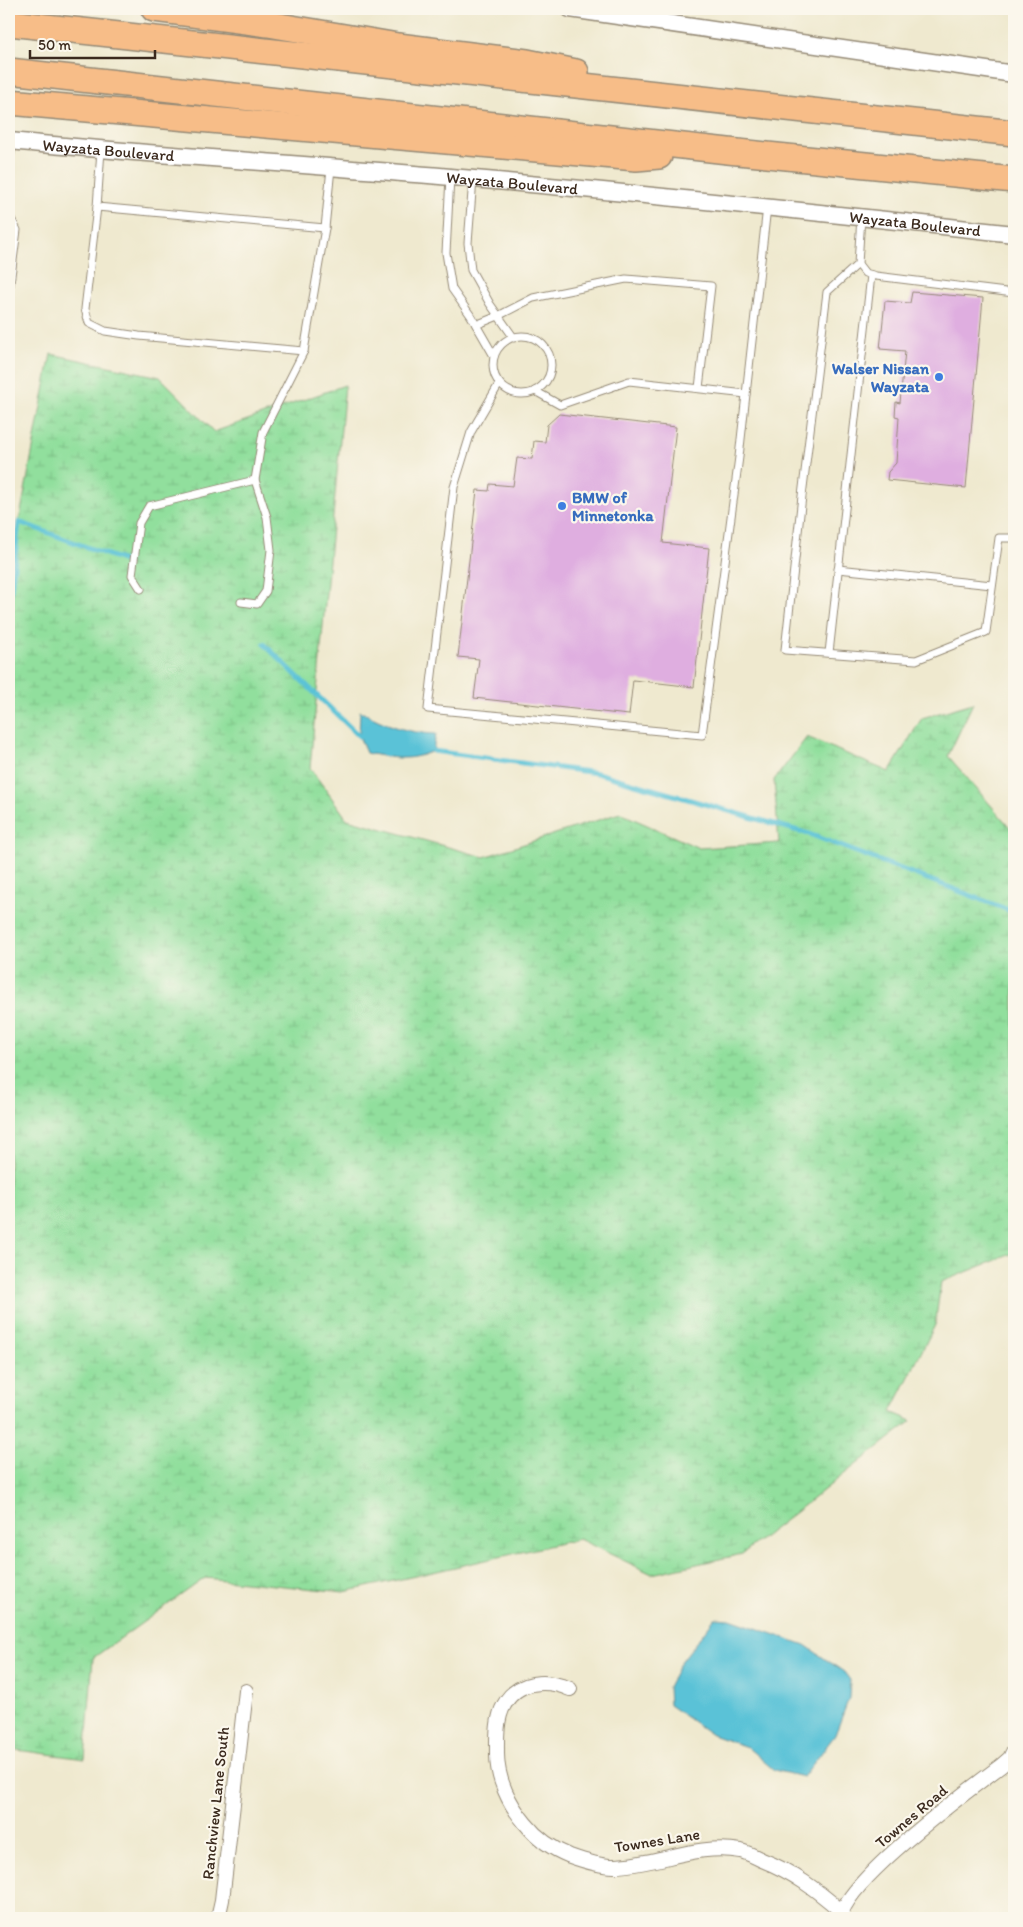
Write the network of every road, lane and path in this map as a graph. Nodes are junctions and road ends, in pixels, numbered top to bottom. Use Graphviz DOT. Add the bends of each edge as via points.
graph roads {
  1 [pos="154,9"];
  2 [pos="570,9"];
  3 [pos="9,23"];
  4 [pos="9,71"];
  5 [pos="1014,74"];
  6 [pos="706,100"];
  7 [pos="9,102"];
  8 [pos="1014,133"];
  9 [pos="10,142"];
  10 [pos="101,150"];
  11 [pos="728,151"];
  12 [pos="331,168"];
  13 [pos="9,170"];
  14 [pos="450,177"];
  15 [pos="473,179"];
  16 [pos="1014,180"];
  17 [pos="96,207"];
  18 [pos="767,207"];
  19 [pos="9,215"];
  20 [pos="861,217"];
  21 [pos="325,228"];
  22 [pos="1014,234"];
  23 [pos="858,264"];
  24 [pos="871,275"];
  25 [pos="9,291"];
  26 [pos="1014,293"];
  27 [pos="498,316"];
  28 [pos="476,325"];
  29 [pos="514,338"];
  30 [pos="304,350"];
  31 [pos="494,356"];
  32 [pos="499,384"];
  33 [pos="699,388"];
  34 [pos="535,391"];
  35 [pos="746,394"];
  36 [pos="255,480"];
  37 [pos="1014,538"];
  38 [pos="838,570"];
  39 [pos="992,585"];
  40 [pos="141,589"];
  41 [pos="241,602"];
  42 [pos="829,653"];
  43 [pos="570,1689"];
  44 [pos="246,1691"];
  45 [pos="1014,1750"];
  46 [pos="841,1915"];
  47 [pos="218,1918"];
  1 -- 6 [label="highway" via="528,62"];
  2 -- 5 [label="street"];
  3 -- 6 [label="highway"];
  4 -- 11 [label="highway"];
  6 -- 8 [label="highway"];
  7 -- 11 [label="highway" via="636,158"];
  9 -- 10 [label="street, Wayzata Boulevard"];
  9 -- 13 [label="lane"];
  10 -- 12 [label="street, Wayzata Boulevard"];
  10 -- 17 [label="lane"];
  11 -- 16 [label="highway"];
  12 -- 14 [label="street, Wayzata Boulevard"];
  12 -- 21 [label="lane"];
  14 -- 15 [label="street, Wayzata Boulevard"];
  14 -- 28 [label="lane" via="446,253 450,280 452,289"];
  15 -- 18 [label="street, Wayzata Boulevard"];
  15 -- 27 [label="lane" via="468,243 471,270"];
  17 -- 21 [label="lane"];
  17 -- 30 [label="lane" via="85,309 89,323 105,331 139,336"];
  18 -- 20 [label="street, Wayzata Boulevard"];
  18 -- 35 [label="lane"];
  19 -- 25 [label="lane" via="17,230"];
  20 -- 22 [label="street, Wayzata Boulevard"];
  20 -- 23 [label="lane"];
  21 -- 30 [label="lane"];
  23 -- 24 [label="lane"];
  23 -- 42 [label="lane" via="827,292 786,650"];
  24 -- 26 [label="lane"];
  24 -- 38 [label="lane"];
  27 -- 28 [label="lane"];
  27 -- 29 [label="lane"];
  27 -- 33 [label="lane" via="533,298 626,279 711,286"];
  28 -- 31 [label="lane"];
  29 -- 31 [label="lane" via="499,347"];
  29 -- 34 [label="lane" via="533,339 547,351 550,359 548,378"];
  30 -- 36 [label="lane" via="263,432"];
  31 -- 32 [label="lane" via="492,366"];
  32 -- 34 [label="lane" via="516,394"];
  32 -- 35 [label="lane" via="471,432 454,487 428,709 702,735"];
  33 -- 34 [label="lane" via="629,381 560,405"];
  33 -- 35 [label="lane"];
  36 -- 40 [label="lane" via="149,506 139,523 132,575"];
  36 -- 41 [label="lane" via="267,517 271,550 266,591 257,604"];
  37 -- 39 [label="lane" via="999,538"];
  38 -- 39 [label="lane"];
  38 -- 42 [label="lane"];
  39 -- 42 [label="lane" via="986,632 916,660"];
  43 -- 46 [label="street, Townes Lane" via="542,1682 526,1686 514,1693 503,1706 497,1761 504,1788 518,1814 535,1835 559,1852 585,1862 613,1866 688,1852 716,1849 743,1852 791,1873 814,1888"];
  44 -- 47 [label="street, Ranchview Lane South"];
  45 -- 46 [label="street, Townes Road" via="1002,1765 875,1869 856,1890"];
}
